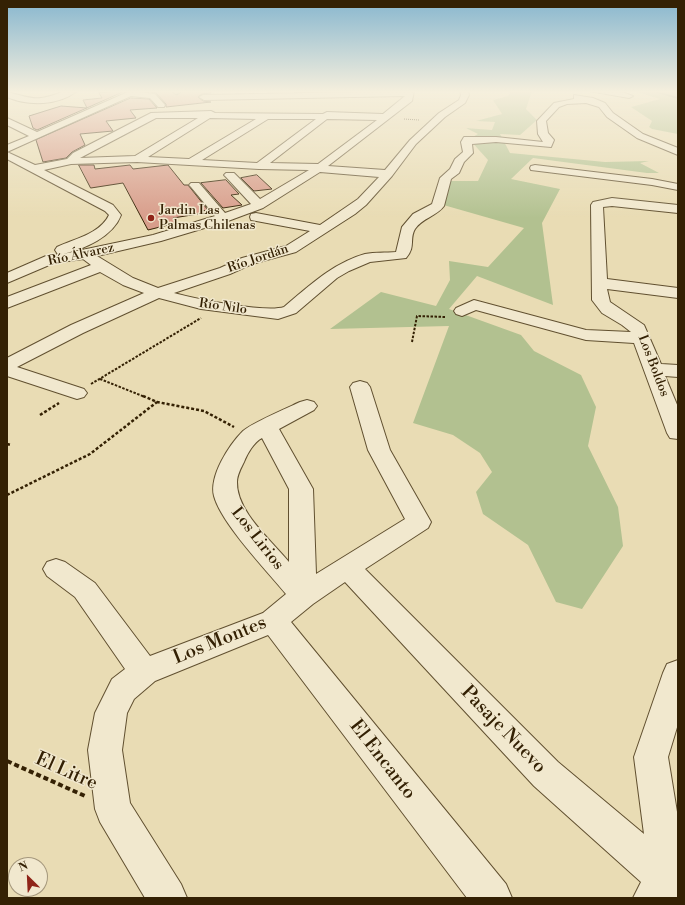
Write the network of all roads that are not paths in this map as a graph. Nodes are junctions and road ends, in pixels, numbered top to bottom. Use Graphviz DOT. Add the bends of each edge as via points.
graph roads {
  1 [pos="25,133"];
  2 [pos="43,133"];
  3 [pos="120,133"];
  4 [pos="180,133"];
  5 [pos="239,133"];
  6 [pos="303,133"];
  7 [pos="365,133"];
  8 [pos="423,133"];
  9 [pos="543,133"];
  10 [pos="636,133"];
  11 [pos="32,138"];
  12 [pos="52,141"];
  13 [pos="7,144"];
  14 [pos="7,149"];
  15 [pos="678,152"];
  16 [pos="7,155"];
  17 [pos="68,157"];
  18 [pos="139,159"];
  19 [pos="191,162"];
  20 [pos="7,163"];
  21 [pos="259,166"];
  22 [pos="320,168"];
  23 [pos="535,168"];
  24 [pos="34,169"];
  25 [pos="148,170"];
  26 [pos="70,174"];
  27 [pos="388,174"];
  28 [pos="230,175"];
  29 [pos="195,185"];
  30 [pos="678,187"];
  31 [pos="78,192"];
  32 [pos="678,209"];
  33 [pos="258,211"];
  34 [pos="223,218"];
  35 [pos="320,229"];
  36 [pos="156,238"];
  37 [pos="84,254"];
  38 [pos="51,259"];
  39 [pos="99,267"];
  40 [pos="24,271"];
  41 [pos="7,272"];
  42 [pos="7,278"];
  43 [pos="599,283"];
  44 [pos="678,293"];
  45 [pos="155,294"];
  46 [pos="7,303"];
  47 [pos="462,310"];
  48 [pos="642,338"];
  49 [pos="7,365"];
  50 [pos="654,369"];
  51 [pos="7,370"];
  52 [pos="678,371"];
  53 [pos="360,387"];
  54 [pos="76,393"];
  55 [pos="307,406"];
  56 [pos="259,431"];
  57 [pos="678,433"];
  58 [pos="347,567"];
  59 [pos="56,569"];
  60 [pos="303,596"];
  61 [pos="273,621"];
  62 [pos="144,672"];
  63 [pos="678,673"];
  64 [pos="667,890"];
  65 [pos="166,898"];
  66 [pos="492,898"];
  1 -- 11 [label="street"];
  2 -- 11 [label="street"];
  3 -- 17 [label="street"];
  4 -- 18 [label="street"];
  5 -- 19 [label="street"];
  6 -- 21 [label="street"];
  7 -- 22 [label="street, Río Álvarez"];
  8 -- 27 [label="street, Río Jordán"];
  9 -- 45 [label="street, Río Nilo" via="549,140 547,145 482,138 466,141 468,153 446,178 438,206 418,216 408,230 406,251 401,255 368,258 357,262 332,275 290,310 278,314 221,307"];
  10 -- 15 [label="street"];
  11 -- 12 [label="street"];
  11 -- 13 [label="street"];
  11 -- 14 [label="street"];
  16 -- 24 [label="street"];
  17 -- 18 [label="street"];
  17 -- 24 [label="street"];
  17 -- 26 [label="street" via="66,166"];
  18 -- 19 [label="street"];
  18 -- 25 [label="street"];
  19 -- 21 [label="street"];
  20 -- 31 [label="street" via="65,194"];
  21 -- 22 [label="street"];
  22 -- 27 [label="street"];
  22 -- 33 [label="street, Río Álvarez" via="272,197 270,206"];
  23 -- 30 [label="street"];
  24 -- 31 [label="street"];
  27 -- 35 [label="street, Río Jordán" via="352,211"];
  28 -- 33 [label="street"];
  29 -- 34 [label="street"];
  31 -- 38 [label="street" via="109,208 115,215 114,220 97,234 52,254 49,257"];
  32 -- 43 [label="street, Los Boldos" via="612,202 597,205"];
  33 -- 34 [label="street, Río Álvarez"];
  33 -- 35 [label="street"];
  33 -- 36 [label="street, Río Álvarez"];
  34 -- 36 [label="street, Río Álvarez"];
  35 -- 45 [label="street, Río Jordán" via="291,249 247,261"];
  36 -- 37 [label="street, Río Álvarez"];
  37 -- 38 [label="street, Río Álvarez"];
  37 -- 39 [label="street, Río Nilo"];
  38 -- 40 [label="street, Río Álvarez"];
  39 -- 45 [label="street, Río Nilo"];
  39 -- 46 [label="street"];
  40 -- 41 [label="street"];
  40 -- 42 [label="street, Río Álvarez"];
  43 -- 44 [label="street"];
  43 -- 48 [label="street, Los Boldos" via="602,306 634,324"];
  45 -- 49 [label="street, Río Jordán" via="77,329"];
  47 -- 48 [label="street" via="474,305 586,335"];
  48 -- 50 [label="street, Los Boldos"];
  50 -- 52 [label="street"];
  50 -- 57 [label="street, Los Boldos"];
  51 -- 54 [label="street"];
  53 -- 58 [label="street, Los Montes" via="379,450 419,522"];
  55 -- 56 [label="street, Los Lirios"];
  56 -- 60 [label="street" via="301,489"];
  56 -- 60 [label="street, Los Lirios" via="235,456 225,480 226,496 237,518"];
  58 -- 60 [label="street, Los Montes"];
  58 -- 64 [label="street, Pasaje Nuevo" via="546,774"];
  59 -- 62 [label="street" via="85,590"];
  60 -- 61 [label="street, Los Montes"];
  61 -- 62 [label="street, Los Montes"];
  61 -- 66 [label="street, El Encanto"];
  62 -- 65 [label="street, Los Montes" via="123,689 111,713 105,750 113,809"];
  63 -- 64 [label="street" via="651,758"];
}
